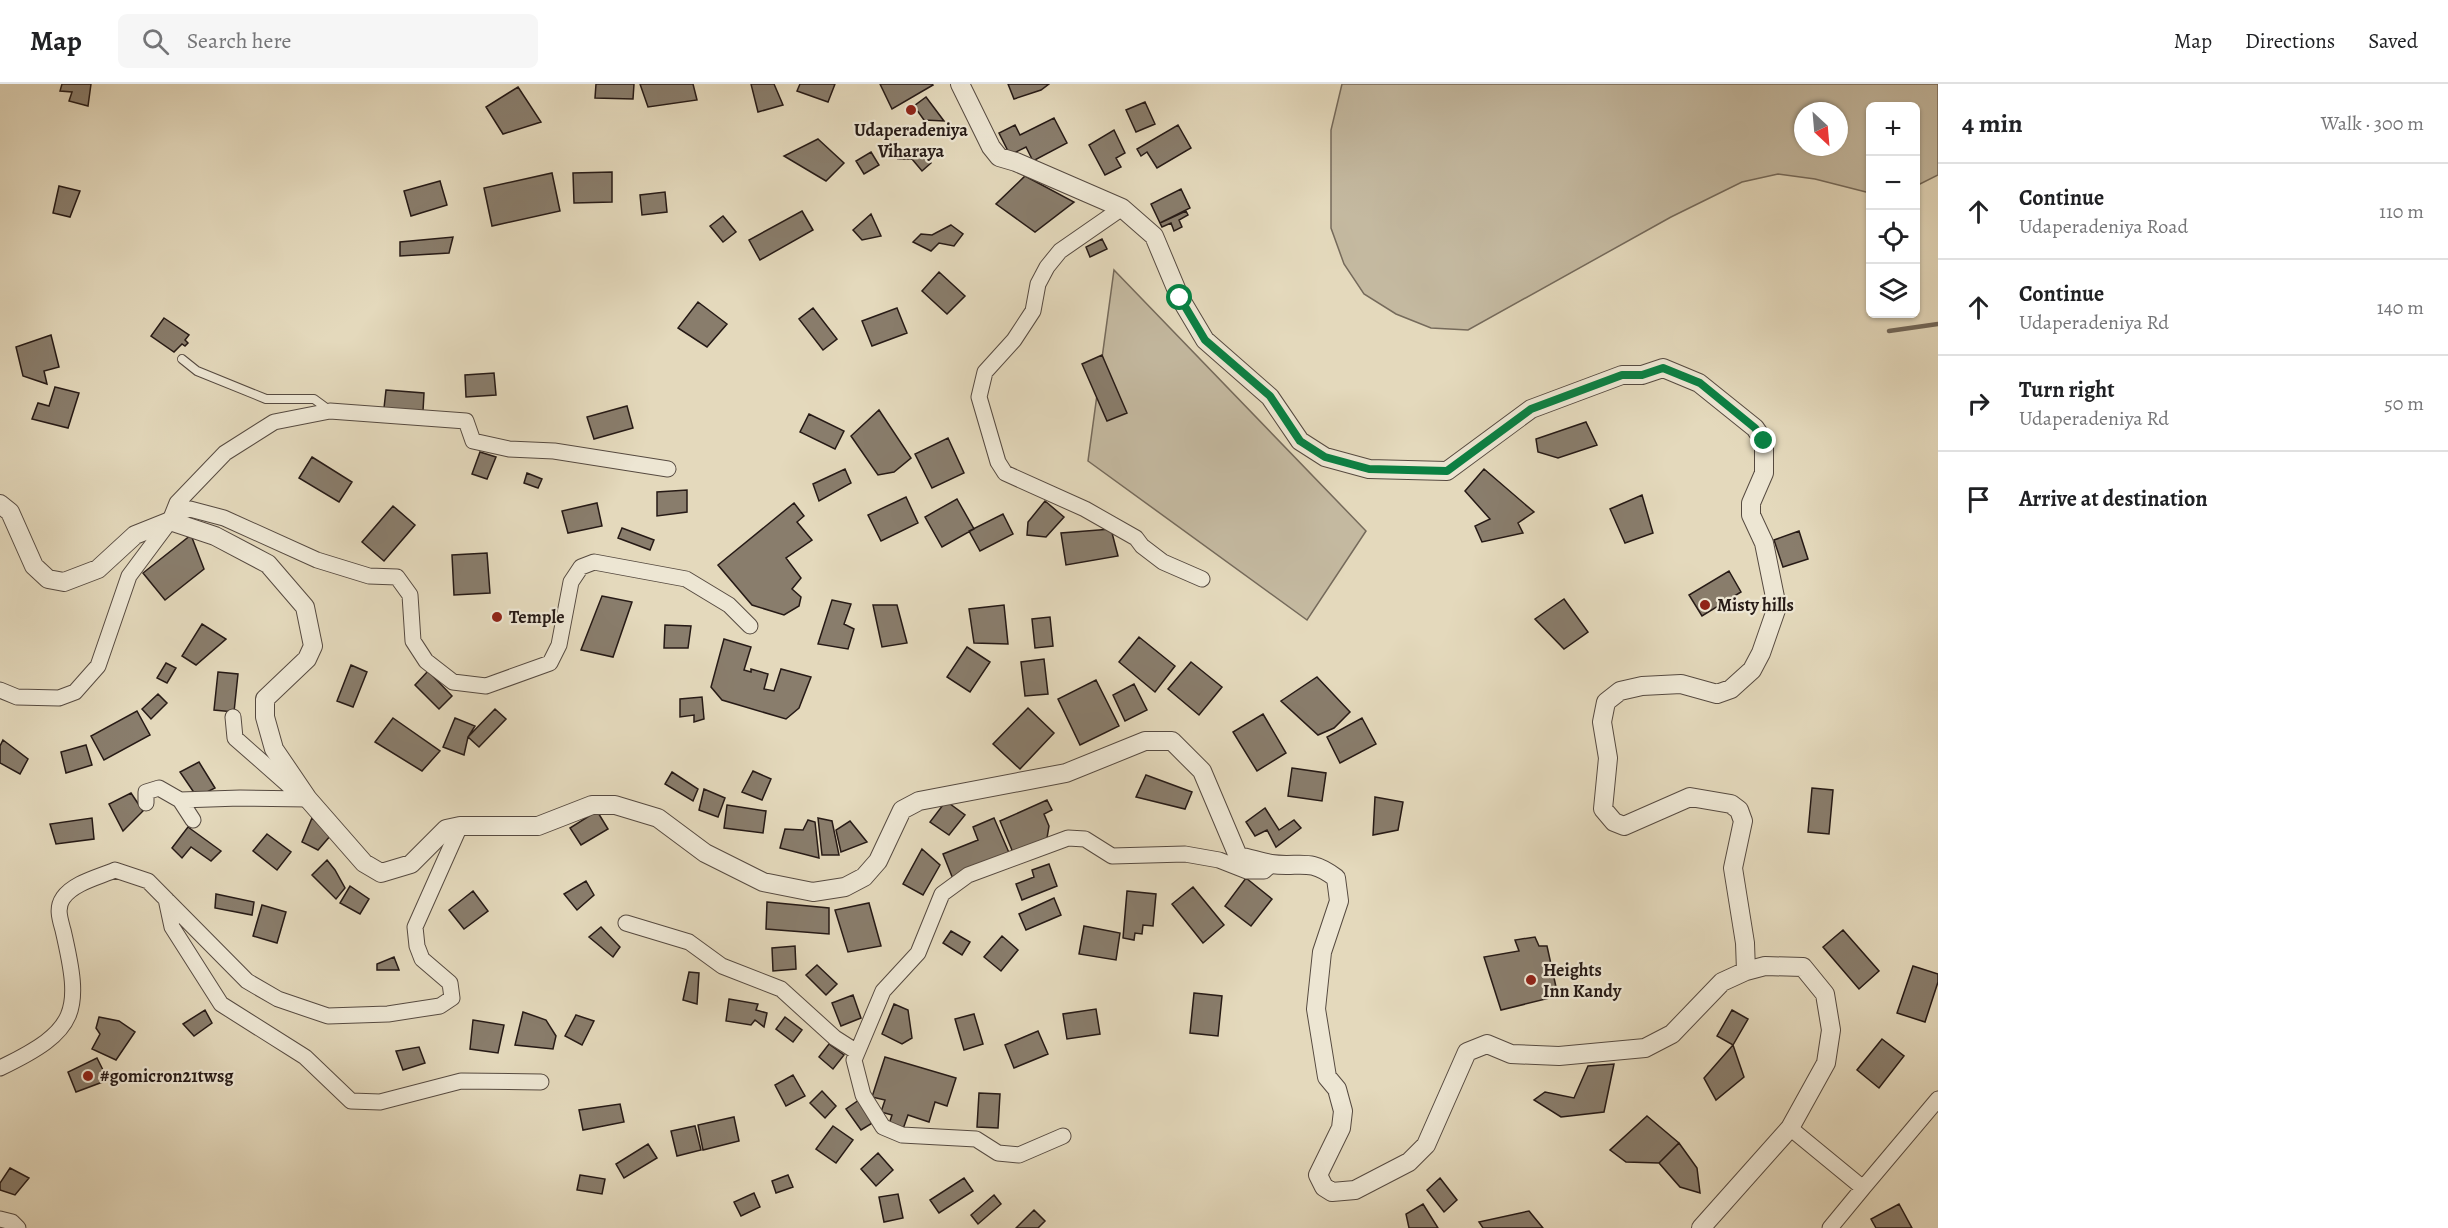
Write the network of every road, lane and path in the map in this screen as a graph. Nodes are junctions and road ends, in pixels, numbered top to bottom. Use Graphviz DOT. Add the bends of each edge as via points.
graph roads {
  1 [pos="960,84"];
  2 [pos="1122,208"];
  3 [pos="182,359"];
  4 [pos="330,411"];
  5 [pos="668,469"];
  6 [pos="0,504"];
  7 [pos="170,520"];
  8 [pos="1202,579"];
  9 [pos="750,626"];
  10 [pos="0,690"];
  11 [pos="233,717"];
  12 [pos="306,799"];
  13 [pos="180,800"];
  14 [pos="146,803"];
  15 [pos="193,820"];
  16 [pos="460,826"];
  17 [pos="1272,864"];
  18 [pos="166,899"];
  19 [pos="626,923"];
  20 [pos="1746,971"];
  21 [pos="857,1052"];
  22 [pos="0,1068"];
  23 [pos="541,1082"];
  24 [pos="1938,1099"];
  25 [pos="1790,1128"];
  26 [pos="1063,1136"];
  27 [pos="1863,1188"];
  28 [pos="0,1219"];
  29 [pos="1708,1225"];
  30 [pos="18,1228"];
  31 [pos="1830,1228"];
  1 -- 2 [label="street" via="999,157"];
  2 -- 8 [label="street" via="1060,251 1047,267 1038,284 1033,311 1014,340 985,372 979,397 998,462 1005,473 1085,509 1136,538 1163,562"];
  2 -- 20 [label="street" via="1154,236 1180,298 1205,340 1270,396 1300,441 1325,457 1369,469 1447,471 1531,409 1622,375 1642,375 1663,368 1700,383 1755,428 1764,441 1764,473 1751,503 1751,515 1764,543 1777,607 1757,662 1731,689 1717,694 1681,684 1642,686 1620,692 1606,702 1602,722 1608,758 1604,809 1614,822 1624,826 1690,797 1731,804 1739,810 1743,821 1733,868"];
  3 -- 4 [label="lane" via="197,371 266,399 314,399"];
  4 -- 5 [label="street" via="466,421 473,441 508,450 554,451"];
  4 -- 7 [label="street" via="274,422 225,453 177,503"];
  6 -- 7 [label="street" via="10,512 34,567 48,579 64,582 98,570 135,535"];
  7 -- 9 [label="street" via="190,509 224,518 317,560 369,576 397,577 410,595 413,641 426,661 453,682 486,686 550,663 559,645 571,582 581,567 594,562 686,579 729,605"];
  7 -- 10 [label="street" via="129,576 98,666 75,692 59,698 17,697"];
  7 -- 12 [label="street" via="215,536 268,564 305,608 313,646 307,659 265,699 265,717 274,749"];
  11 -- 12 [label="street" via="235,738"];
  12 -- 13 [label="street"];
  12 -- 16 [label="street" via="364,863 381,873 411,864 446,829"];
  13 -- 14 [label="street" via="159,788 146,792"];
  13 -- 15 [label="street"];
  16 -- 17 [label="street" via="538,826 592,805 615,805 658,818 705,853 763,882 813,892 845,887 864,877 878,861 902,810 919,801 1066,773 1145,741 1172,741 1202,771 1238,856"];
  16 -- 18 [label="street" via="415,927 422,959 450,983 452,998 440,1006 388,1014 328,1016 278,999 247,981"];
  17 -- 20 [label="street" via="1322,867 1336,878 1339,901 1322,952 1316,1009 1327,1077 1337,1089 1343,1111 1341,1128 1318,1175 1332,1192 1355,1190 1377,1180 1409,1162 1426,1145 1467,1052 1487,1044 1511,1054 1559,1056 1646,1047 1672,1034 1722,982"];
  17 -- 21 [label="street" via="1264,871 1247,871 1219,860 1185,854 1112,856 1085,840 1068,838 968,875 942,894 918,953 882,991"];
  18 -- 22 [label="street" via="148,881 115,870 74,888 62,898 58,912 72,971 72,1009 64,1026 31,1053"];
  18 -- 23 [label="street" via="172,927 220,1004 305,1057 351,1101 380,1102 461,1081"];
  19 -- 21 [label="street" via="688,942 722,966 781,989 834,1038"];
  20 -- 25 [label="street" via="1766,966 1803,967 1825,994 1831,1030 1826,1064"];
  21 -- 26 [label="street" via="854,1060 863,1095 883,1127 902,1135 976,1138 998,1154 1019,1155"];
  24 -- 27 [label="street"];
  25 -- 27 [label="street"];
  25 -- 29 [label="street"];
  27 -- 31 [label="street"];
  28 -- 30 [label="street"];
}
